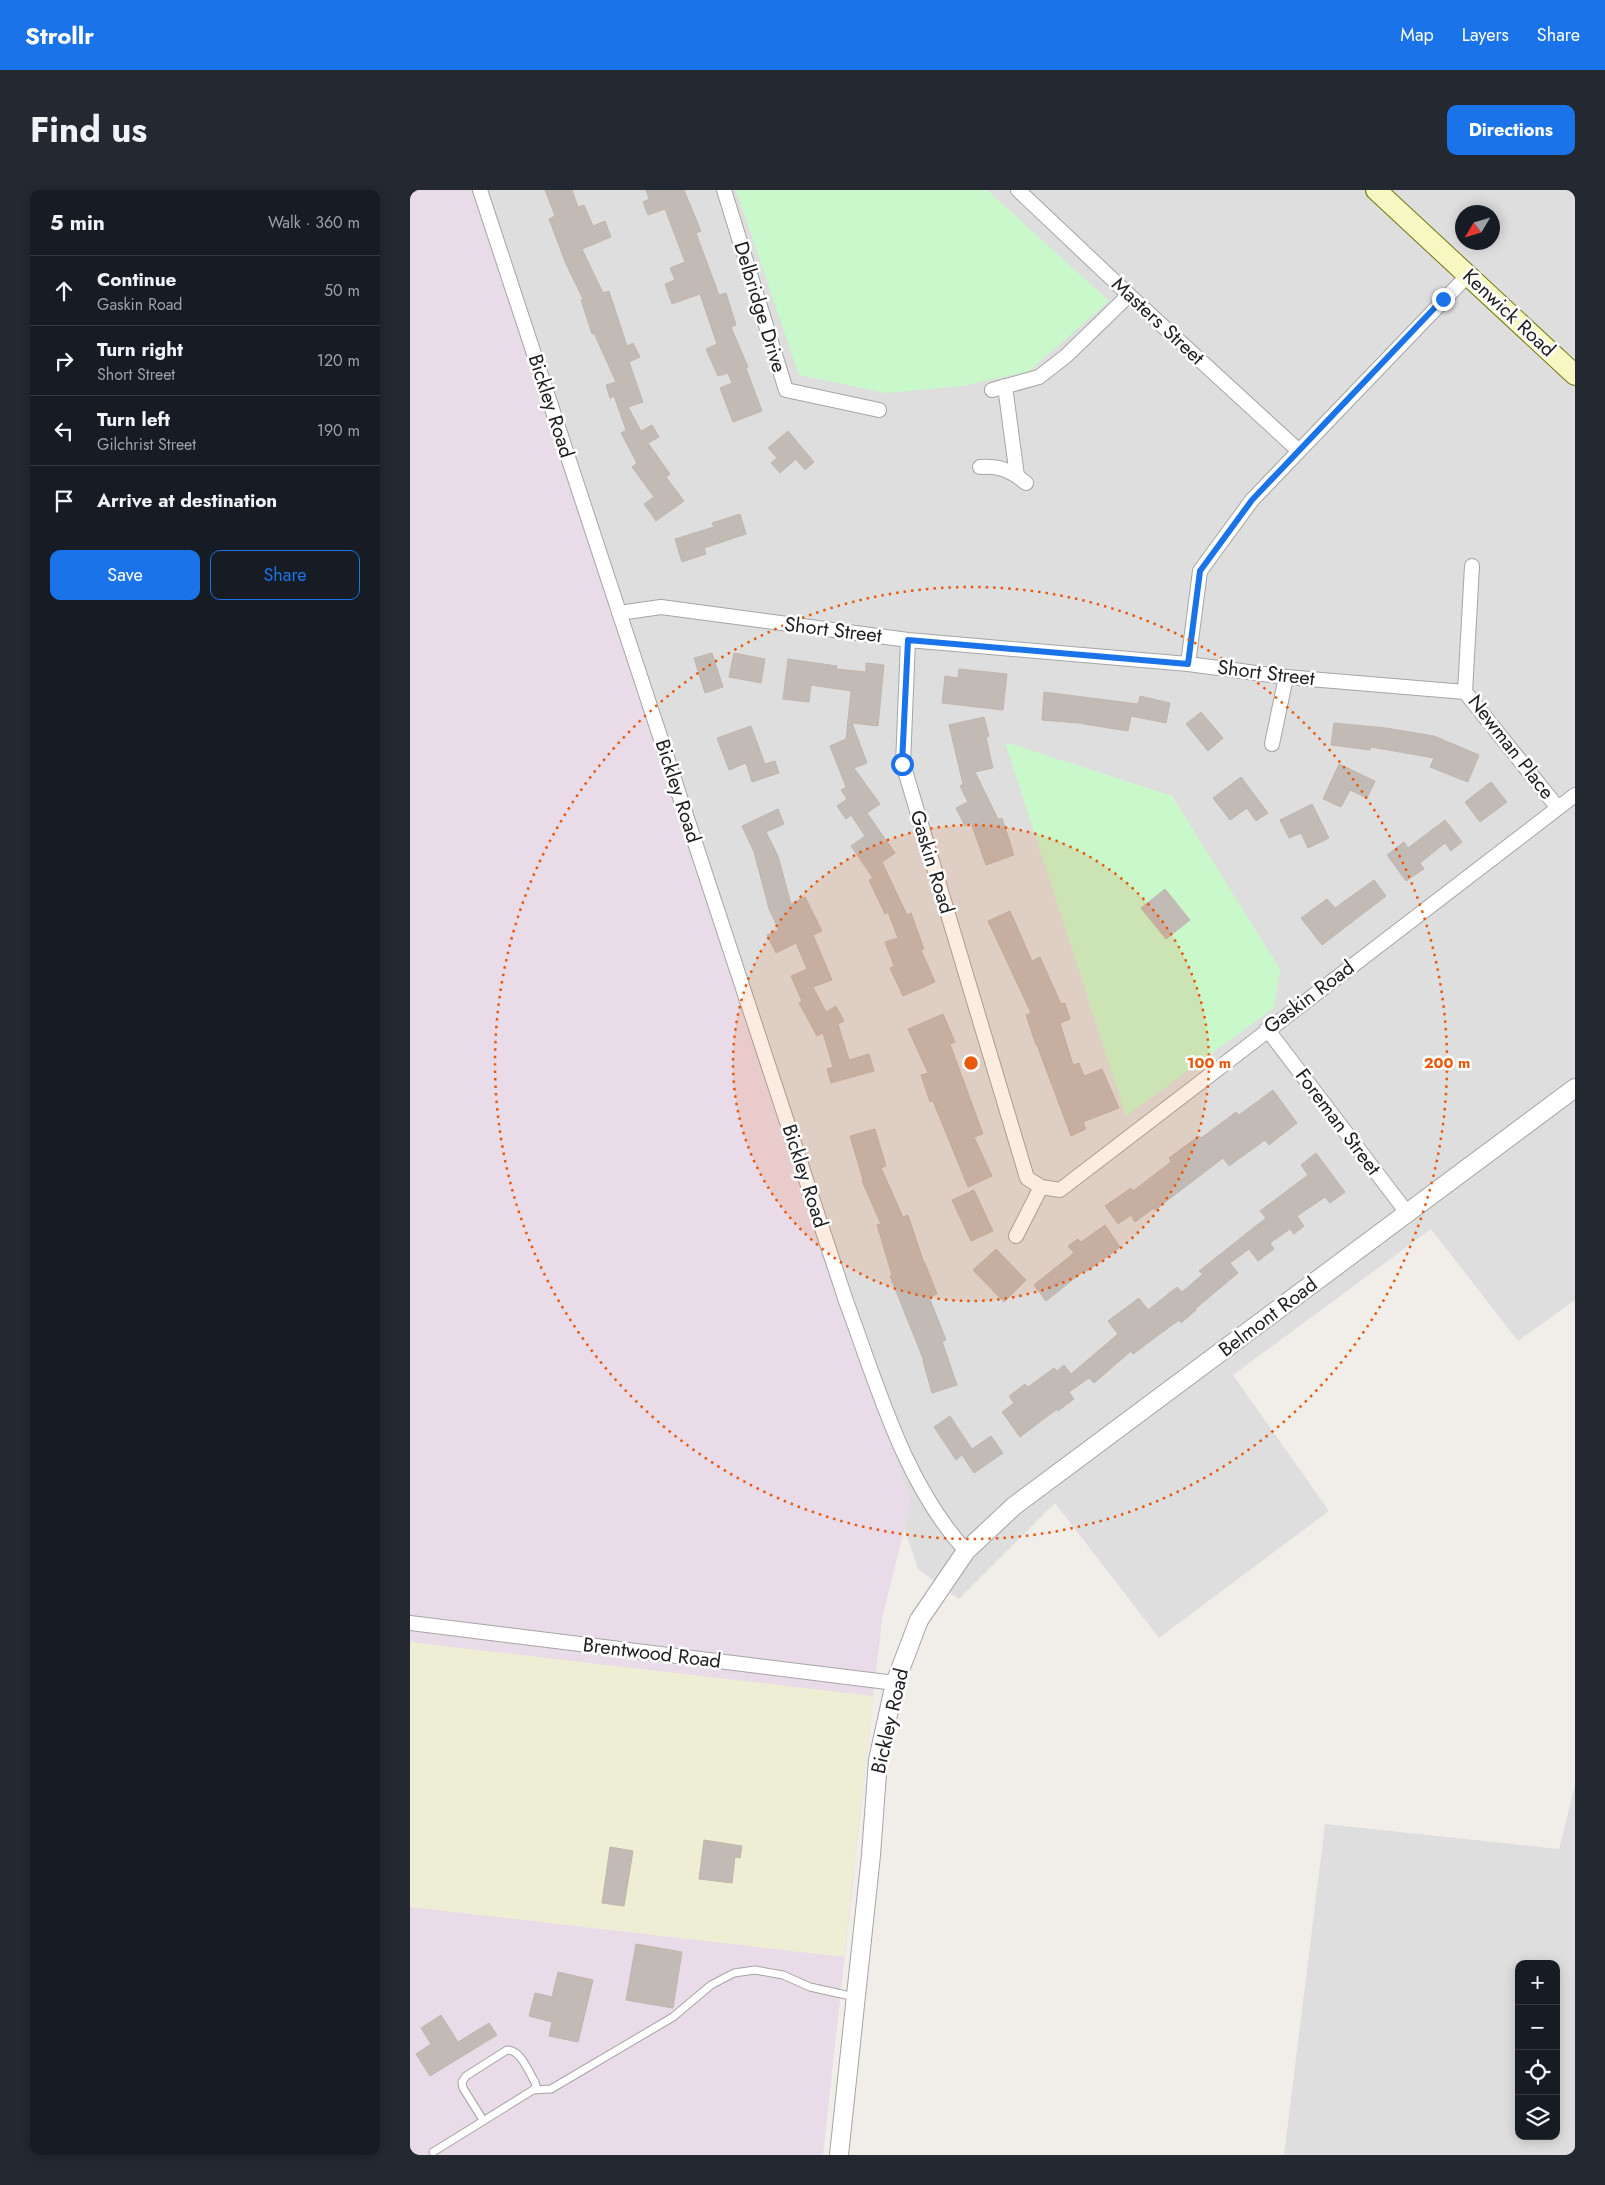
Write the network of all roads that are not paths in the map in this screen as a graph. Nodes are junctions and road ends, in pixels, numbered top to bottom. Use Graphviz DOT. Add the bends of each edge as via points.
graph roads {
  1 [pos="480,190"];
  2 [pos="724,190"];
  3 [pos="1018,190"];
  4 [pos="1376,190"];
  5 [pos="1468,275"];
  6 [pos="1129,295"];
  7 [pos="1575,375"];
  8 [pos="880,410"];
  9 [pos="1300,451"];
  10 [pos="980,467"];
  11 [pos="1472,566"];
  12 [pos="619,613"];
  13 [pos="908,640"];
  14 [pos="1188,664"];
  15 [pos="1286,677"];
  16 [pos="1465,692"];
  17 [pos="1272,744"];
  18 [pos="1575,795"];
  19 [pos="1558,808"];
  20 [pos="1267,1029"];
  21 [pos="1575,1088"];
  22 [pos="1041,1187"];
  23 [pos="1408,1214"];
  24 [pos="1016,1236"];
  25 [pos="966,1551"];
  26 [pos="410,1624"];
  27 [pos="895,1683"];
  28 [pos="856,1997"];
  29 [pos="535,2082"];
  30 [pos="551,2088"];
  31 [pos="533,2090"];
  32 [pos="483,2120"];
  33 [pos="433,2152"];
  34 [pos="839,2155"];
  1 -- 12 [label="street, Bickley Road"];
  2 -- 8 [label="street, Delbridge Drive" via="786,390"];
  3 -- 6 [label="street, Masters Street"];
  4 -- 5 [label="main road, Kenwick Road"];
  5 -- 7 [label="main road, Kenwick Road"];
  5 -- 9 [label="street"];
  6 -- 9 [label="street, Masters Street"];
  6 -- 10 [label="street" via="1066,356 1039,377 999,388 1021,479 1004,468"];
  9 -- 14 [label="street" via="1252,500 1200,571"];
  11 -- 16 [label="street, Newman Place"];
  12 -- 13 [label="street, Short Street" via="661,607"];
  12 -- 25 [label="street, Bickley Road" via="846,1301 894,1431 930,1506"];
  13 -- 14 [label="street, Short Street"];
  13 -- 22 [label="street, Gaskin Road" via="902,764 1027,1178"];
  14 -- 15 [label="street, Short Street"];
  15 -- 16 [label="street, Short Street"];
  15 -- 17 [label="street"];
  16 -- 19 [label="street, Newman Place"];
  18 -- 19 [label="street, Gaskin Road"];
  19 -- 20 [label="street, Gaskin Road"];
  20 -- 22 [label="street, Gaskin Road" via="1060,1190"];
  20 -- 23 [label="street, Foreman Street"];
  21 -- 23 [label="street, Belmont Road"];
  22 -- 24 [label="street"];
  23 -- 25 [label="street, Belmont Road" via="1014,1506"];
  25 -- 27 [label="street, Bickley Road" via="919,1620"];
  26 -- 27 [label="street, Brentwood Road"];
  27 -- 28 [label="street, Bickley Road" via="878,1760"];
  28 -- 30 [label="lane" via="810,1987 783,1975 755,1970 734,1973 711,1985 672,2018"];
  28 -- 34 [label="street, Bickley Road"];
  29 -- 30 [label="lane" via="542,2088"];
  29 -- 31 [label="lane"];
  29 -- 32 [label="lane" via="513,2050 507,2050 466,2076 463,2088"];
  30 -- 31 [label="lane"];
  31 -- 32 [label="lane"];
  32 -- 33 [label="lane"];
}
